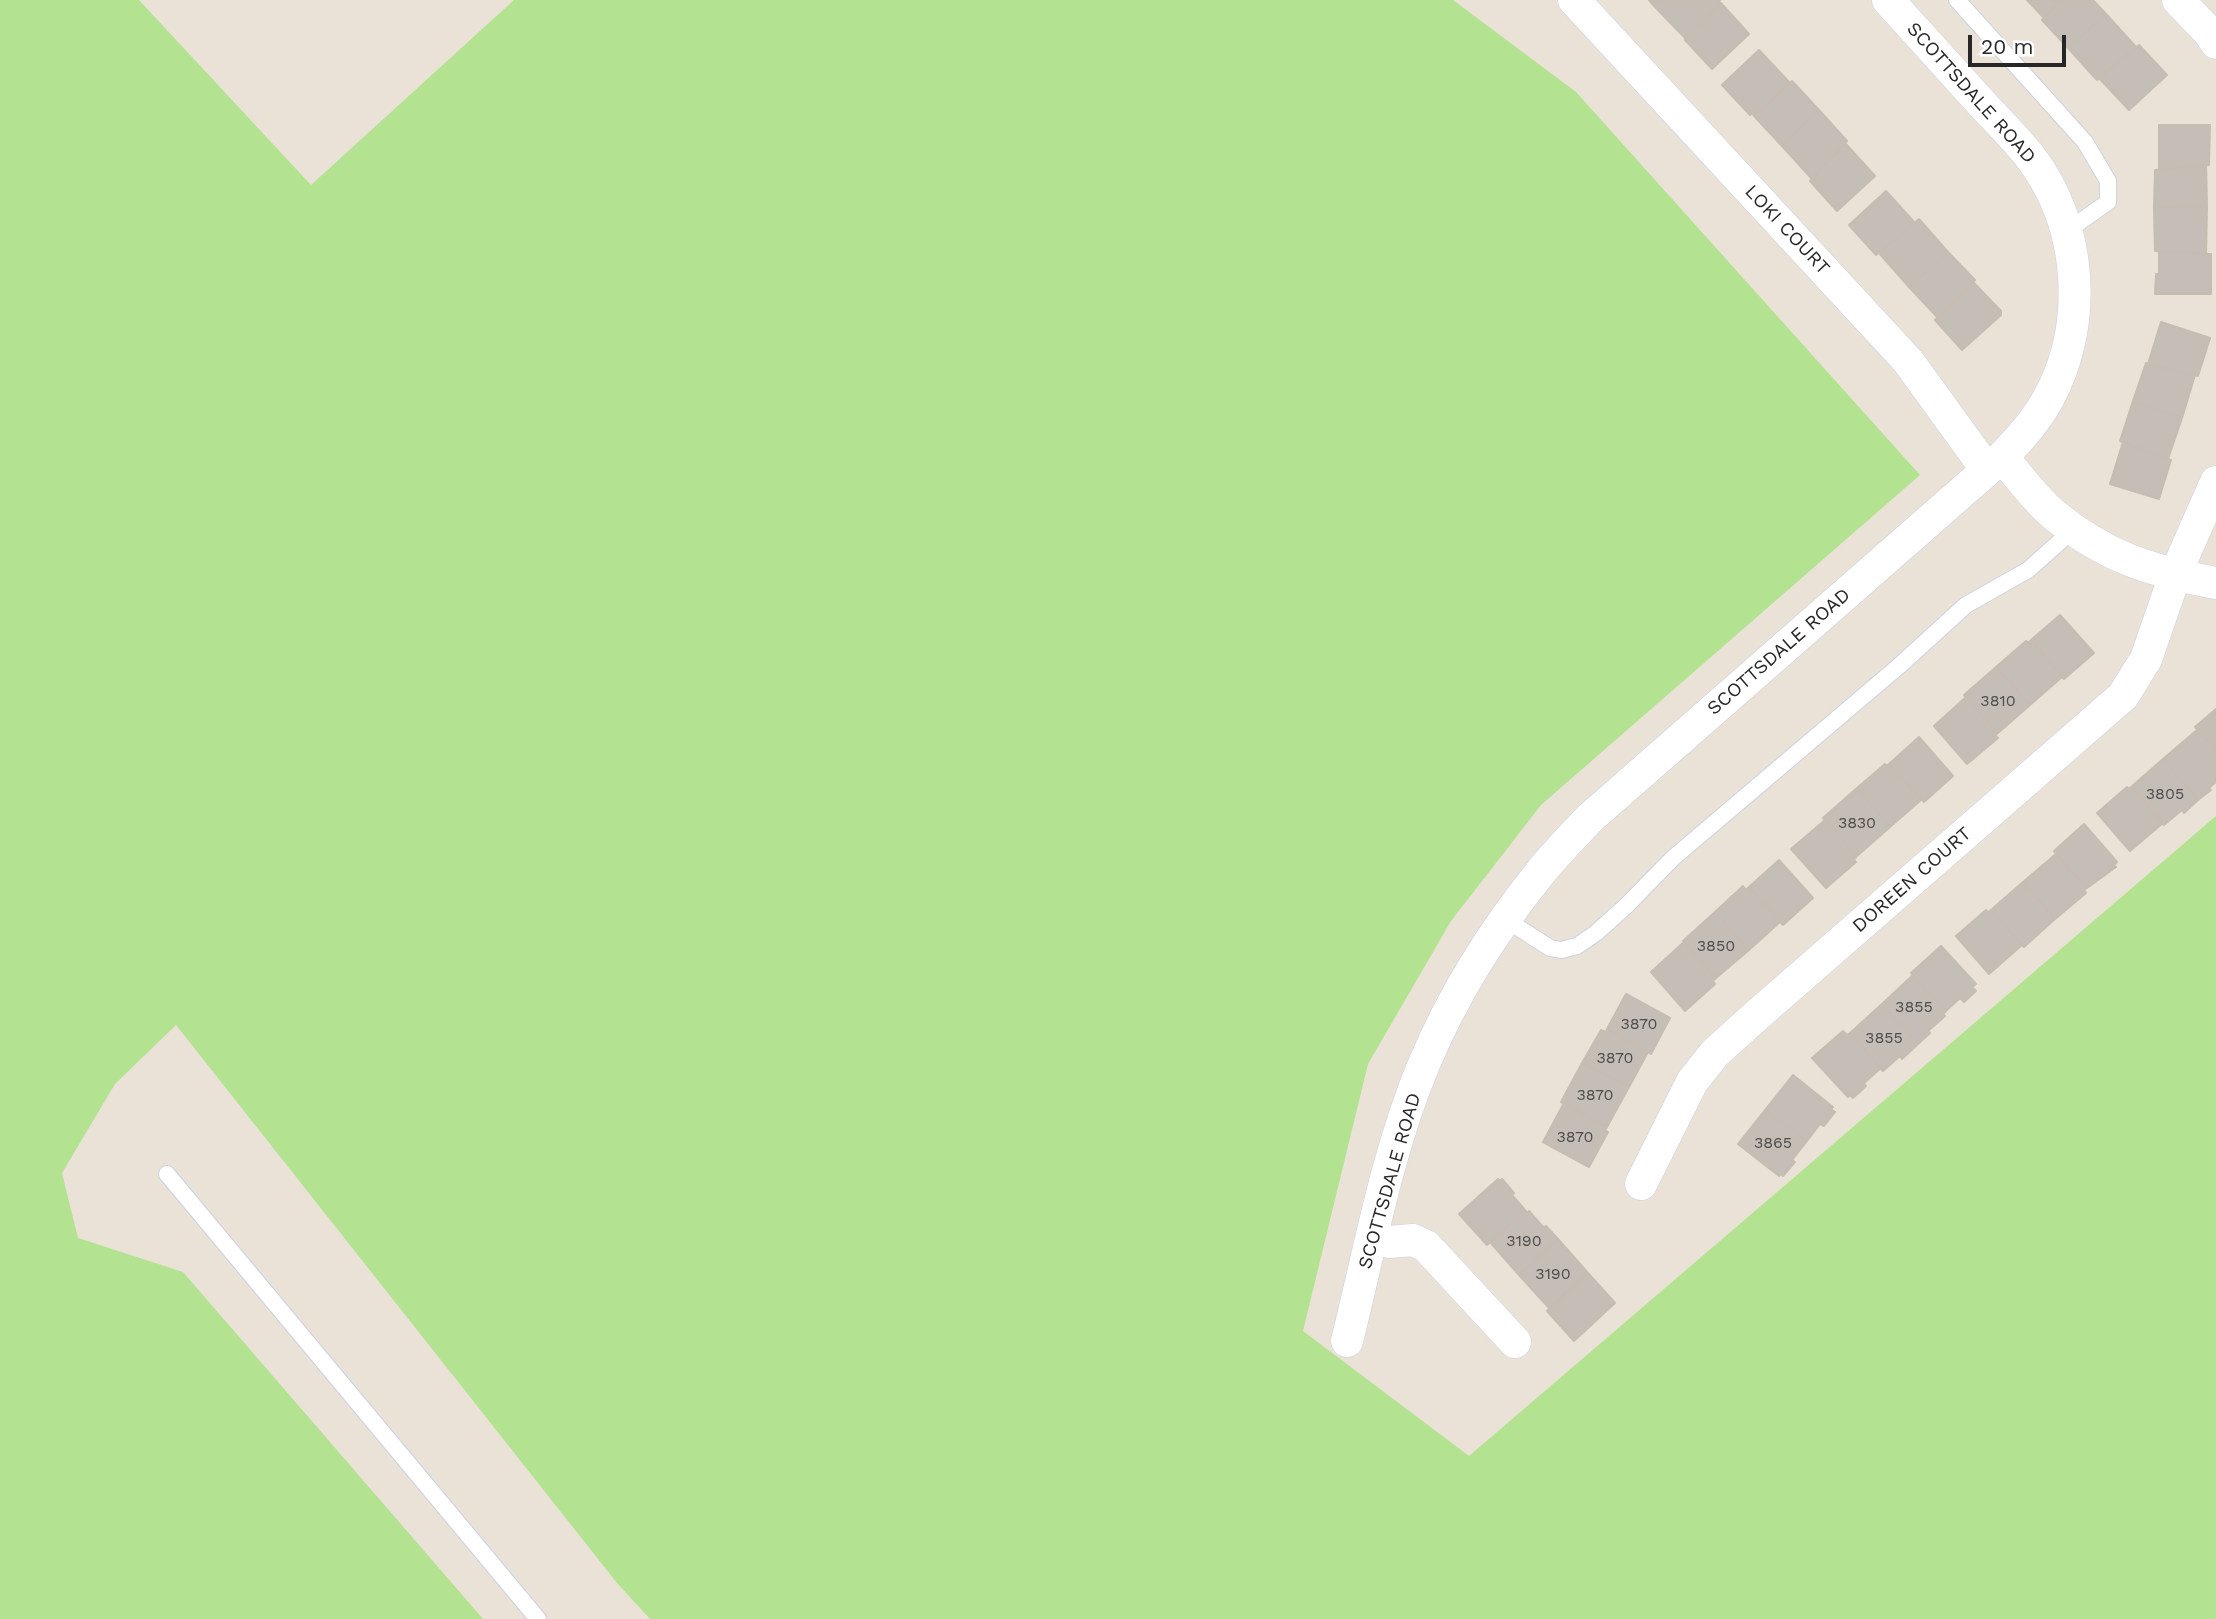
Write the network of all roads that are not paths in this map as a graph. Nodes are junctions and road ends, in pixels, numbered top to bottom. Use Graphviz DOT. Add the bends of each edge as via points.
graph roads {
  1 [pos="1574,0"];
  2 [pos="1888,0"];
  3 [pos="1957,0"];
  4 [pos="2178,0"];
  5 [pos="2216,43"];
  6 [pos="2067,231"];
  7 [pos="1994,464"];
  8 [pos="2216,482"];
  9 [pos="2074,529"];
  10 [pos="2175,575"];
  11 [pos="2216,583"];
  12 [pos="1504,919"];
  13 [pos="167,1174"];
  14 [pos="1641,1184"];
  15 [pos="1373,1237"];
  16 [pos="1347,1341"];
  17 [pos="1515,1342"];
  18 [pos="538,1619"];
  1 -- 7 [label="street, LOKI COURT" via="1908,361"];
  2 -- 6 [label="street, SCOTTSDALE ROAD" via="2031,158 2052,192"];
  3 -- 6 [label="lane" via="2085,142 2108,181 2108,202"];
  4 -- 5 [label="street"];
  6 -- 7 [label="street, SCOTTSDALE ROAD" via="2074,272 2074,314 2065,358 2048,399 2022,437"];
  7 -- 9 [label="street, LOKI COURT"];
  7 -- 12 [label="street, SCOTTSDALE ROAD" via="1590,818"];
  8 -- 10 [label="street, DOREEN COURT"];
  9 -- 10 [label="street, LOKI COURT" via="2133,563"];
  9 -- 12 [label="lane" via="2028,570 1966,605 1673,858 1596,933 1561,950"];
  10 -- 11 [label="street, LOKI COURT"];
  10 -- 14 [label="street, DOREEN COURT" via="2146,659 2123,696 1715,1053 1692,1082"];
  12 -- 15 [label="street, SCOTTSDALE ROAD" via="1458,993 1424,1065 1395,1150"];
  13 -- 18 [label="lane"];
  15 -- 16 [label="street, SCOTTSDALE ROAD"];
  15 -- 17 [label="street" via="1389,1242 1413,1240 1426,1246"];
}
